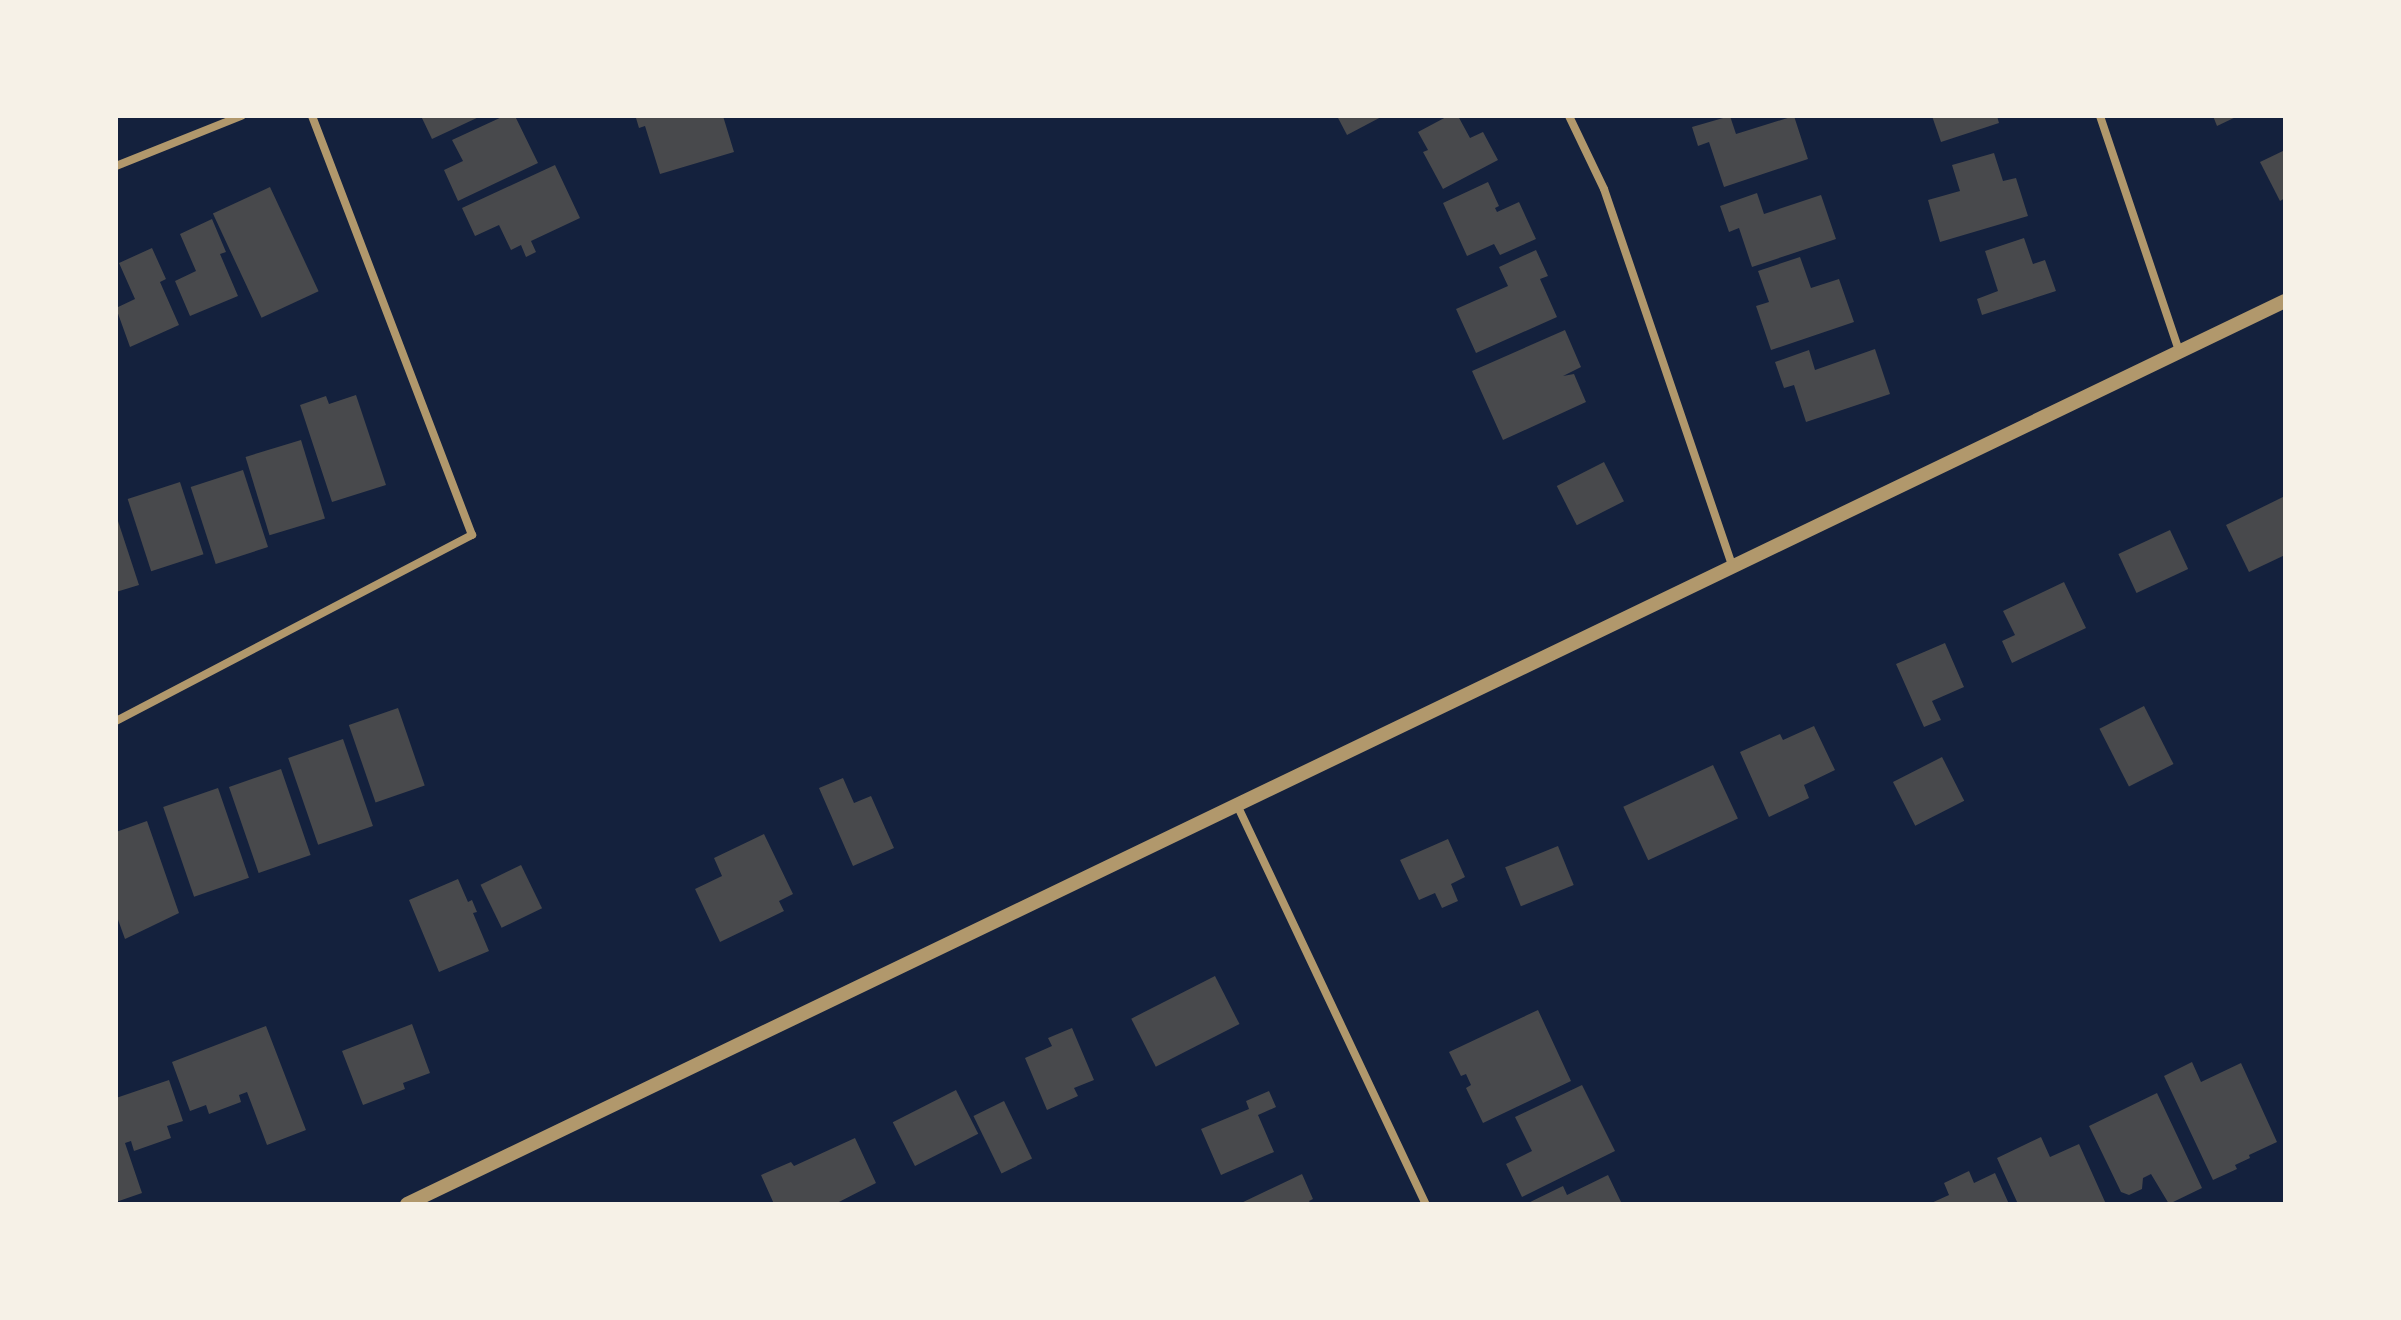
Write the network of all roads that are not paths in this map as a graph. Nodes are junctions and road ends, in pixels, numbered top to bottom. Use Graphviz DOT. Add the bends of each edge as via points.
graph roads {
  1 [pos="241,116"];
  2 [pos="312,116"];
  3 [pos="1569,116"];
  4 [pos="2100,116"];
  5 [pos="116,166"];
  6 [pos="2285,301"];
  7 [pos="2179,351"];
  8 [pos="1733,568"];
  9 [pos="116,721"];
  10 [pos="1238,807"];
  11 [pos="407,1204"];
  12 [pos="1426,1204"];
  1 -- 5 [label="street"];
  2 -- 9 [label="street" via="472,535"];
  3 -- 8 [label="street" via="1604,189"];
  4 -- 7 [label="street"];
  6 -- 7 [label="street"];
  7 -- 8 [label="street"];
  8 -- 10 [label="street"];
  10 -- 11 [label="street"];
  10 -- 12 [label="street"];
}
